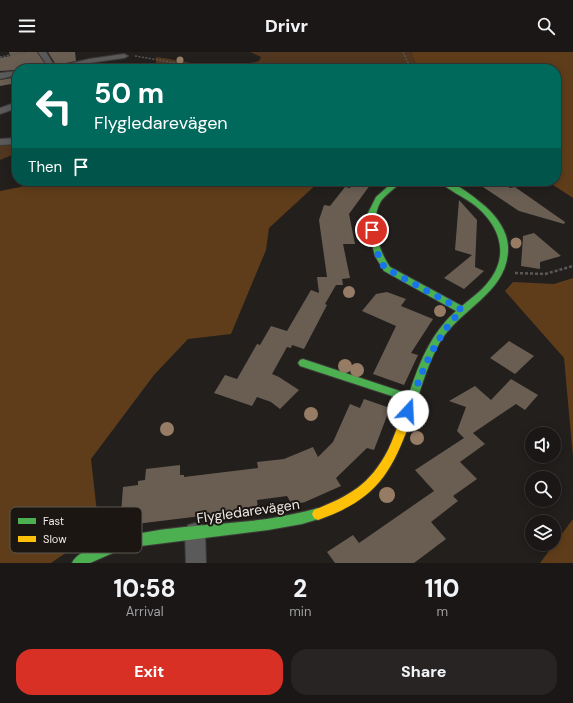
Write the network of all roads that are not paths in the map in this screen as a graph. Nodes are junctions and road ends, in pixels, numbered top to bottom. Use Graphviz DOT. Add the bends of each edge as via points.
graph roads {
  1 [pos="42,52"];
  2 [pos="124,56"];
  3 [pos="52,64"];
  4 [pos="72,64"];
  5 [pos="12,74"];
  6 [pos="0,76"];
  7 [pos="12,107"];
  8 [pos="0,111"];
  9 [pos="12,141"];
  10 [pos="0,142"];
  11 [pos="393,186"];
  12 [pos="451,186"];
  13 [pos="462,310"];
  14 [pos="303,363"];
  15 [pos="412,399"];
  16 [pos="195,532"];
  17 [pos="142,539"];
  18 [pos="96,553"];
  19 [pos="78,563"];
  20 [pos="196,563"];
  1 -- 3 [label="street"];
  2 -- 4 [label="street"];
  5 -- 6 [label="street"];
  7 -- 8 [label="street"];
  9 -- 10 [label="street"];
  11 -- 13 [label="street" via="375,206 372,216 372,230 380,262 387,269"];
  12 -- 13 [label="street, Flygledarevägen" via="480,205 496,223 504,246 501,269 493,283"];
  13 -- 15 [label="street, Flygledarevägen" via="448,324 435,344"];
  14 -- 15 [label="street"];
  15 -- 16 [label="street, Flygledarevägen" via="386,468 368,487 339,507 297,520"];
  16 -- 17 [label="street, Flygledarevägen"];
  16 -- 20 [label="street"];
  18 -- 19 [label="street, Flygledarevägen"];
}
